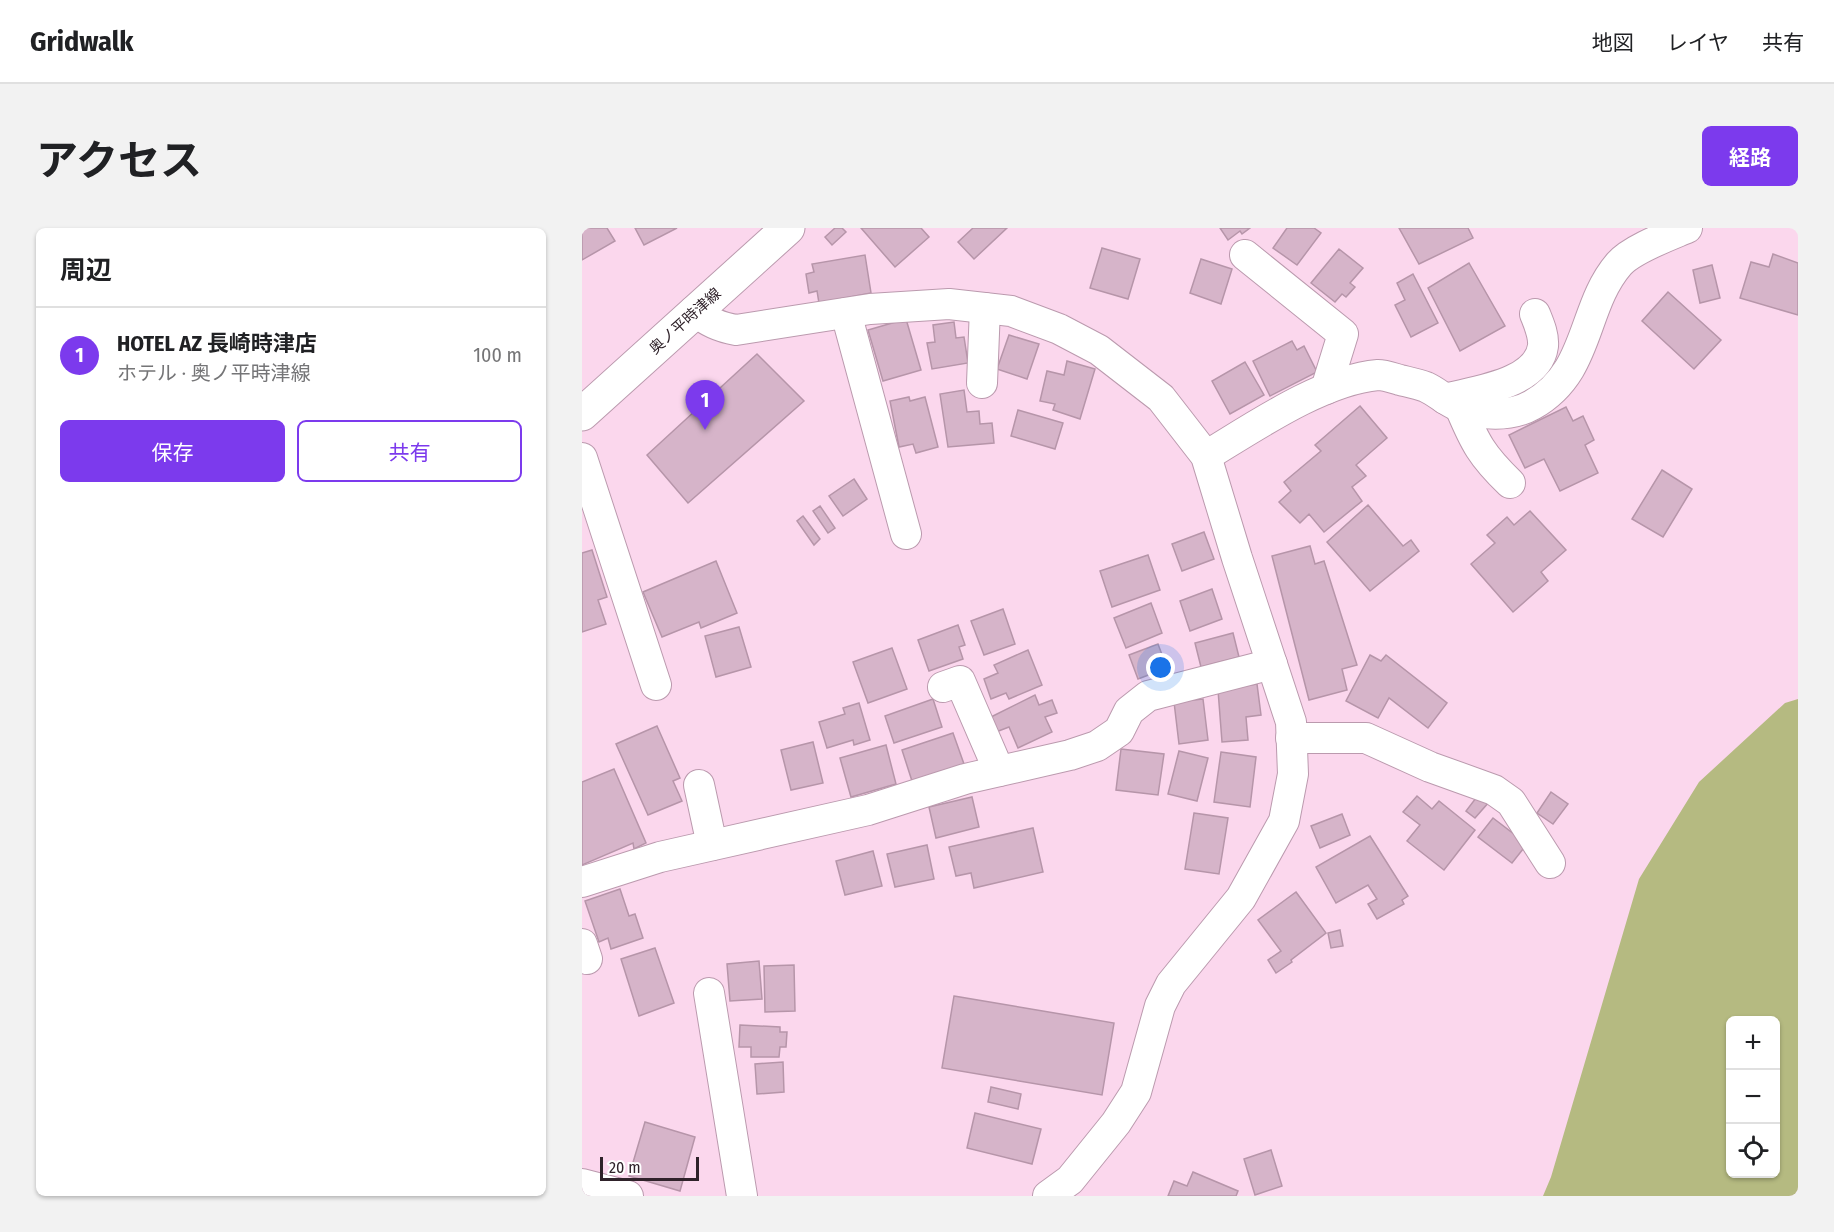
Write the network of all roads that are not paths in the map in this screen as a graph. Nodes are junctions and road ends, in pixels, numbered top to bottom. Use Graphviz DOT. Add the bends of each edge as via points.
graph roads {
  1 [pos="788,228"];
  2 [pos="1687,228"];
  3 [pos="1245,255"];
  4 [pos="985,308"];
  5 [pos="694,311"];
  6 [pos="846,312"];
  7 [pos="1535,314"];
  8 [pos="982,383"];
  9 [pos="1326,389"];
  10 [pos="1452,403"];
  11 [pos="582,414"];
  12 [pos="1206,456"];
  13 [pos="582,458"];
  14 [pos="1510,483"];
  15 [pos="906,534"];
  16 [pos="1272,664"];
  17 [pos="656,685"];
  18 [pos="943,687"];
  19 [pos="1291,738"];
  20 [pos="999,771"];
  21 [pos="699,785"];
  22 [pos="712,845"];
  23 [pos="1550,863"];
  24 [pos="582,882"];
  25 [pos="709,993"];
  26 [pos="582,1184"];
  27 [pos="628,1196"];
  28 [pos="742,1196"];
  29 [pos="1048,1196"];
  1 -- 5 [label="main road, 奥ノ平時津線"];
  2 -- 10 [label="street" via="1620,262 1604,285 1580,350 1559,385 1532,405 1511,412 1478,414"];
  3 -- 9 [label="street" via="1342,334"];
  4 -- 6 [label="street" via="949,304"];
  4 -- 8 [label="street"];
  4 -- 12 [label="street" via="1011,311 1099,350 1161,399"];
  5 -- 6 [label="street" via="711,323 736,330"];
  5 -- 11 [label="main road, 奥ノ平時津線"];
  6 -- 15 [label="street"];
  7 -- 10 [label="street" via="1543,347 1534,364 1505,385"];
  9 -- 10 [label="street" via="1381,375 1426,387"];
  9 -- 12 [label="street"];
  10 -- 14 [label="street" via="1487,462"];
  12 -- 16 [label="street"];
  13 -- 17 [label="street"];
  16 -- 19 [label="street" via="1291,722"];
  16 -- 20 [label="street" via="1148,696 1129,711 1119,731 1097,746"];
  18 -- 20 [label="street" via="960,681"];
  19 -- 23 [label="street" via="1366,738 1494,790 1511,802"];
  19 -- 29 [label="street" via="1293,774 1284,821 1266,856 1241,898 1171,984 1160,1006 1136,1092 1070,1180"];
  20 -- 22 [label="street" via="868,810"];
  21 -- 22 [label="street"];
  22 -- 24 [label="street"];
  25 -- 28 [label="street"];
  26 -- 27 [label="street"];
}
